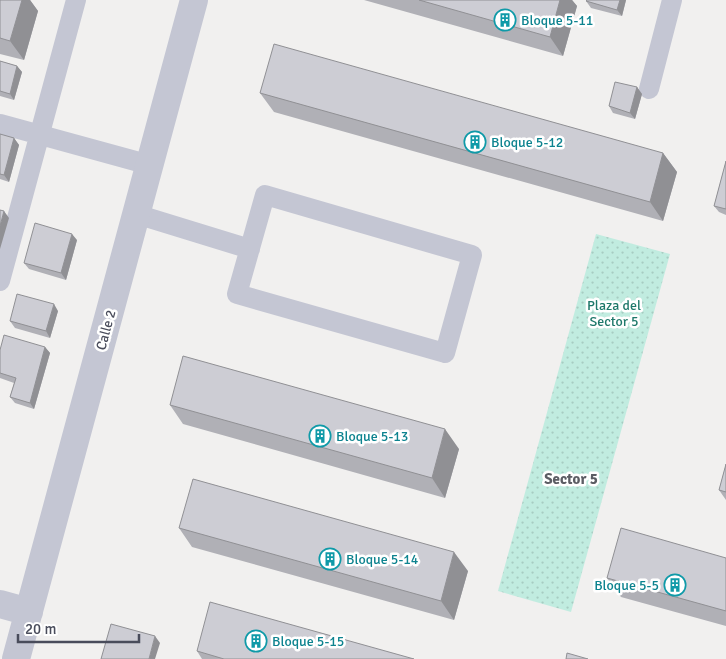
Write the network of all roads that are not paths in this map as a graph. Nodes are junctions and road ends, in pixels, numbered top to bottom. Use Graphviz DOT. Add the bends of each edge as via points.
graph roads {
  1 [pos="76,0"];
  2 [pos="194,0"];
  3 [pos="672,0"];
  4 [pos="649,89"];
  5 [pos="0,124"];
  6 [pos="39,135"];
  7 [pos="150,165"];
  8 [pos="136,214"];
  9 [pos="250,249"];
  10 [pos="0,281"];
  11 [pos="0,604"];
  12 [pos="29,612"];
  13 [pos="16,659"];
  1 -- 6 [label="lane"];
  2 -- 7 [label="street, Calle 2"];
  3 -- 4 [label="lane"];
  5 -- 6 [label="lane"];
  6 -- 7 [label="lane"];
  6 -- 10 [label="lane"];
  7 -- 8 [label="street, Calle 2"];
  8 -- 9 [label="lane"];
  8 -- 12 [label="street, Calle 2"];
  9 -- 9 [label="lane" via="265,195 472,254 445,353 237,294"];
  11 -- 12 [label="street"];
  12 -- 13 [label="street, Calle 2"];
}
